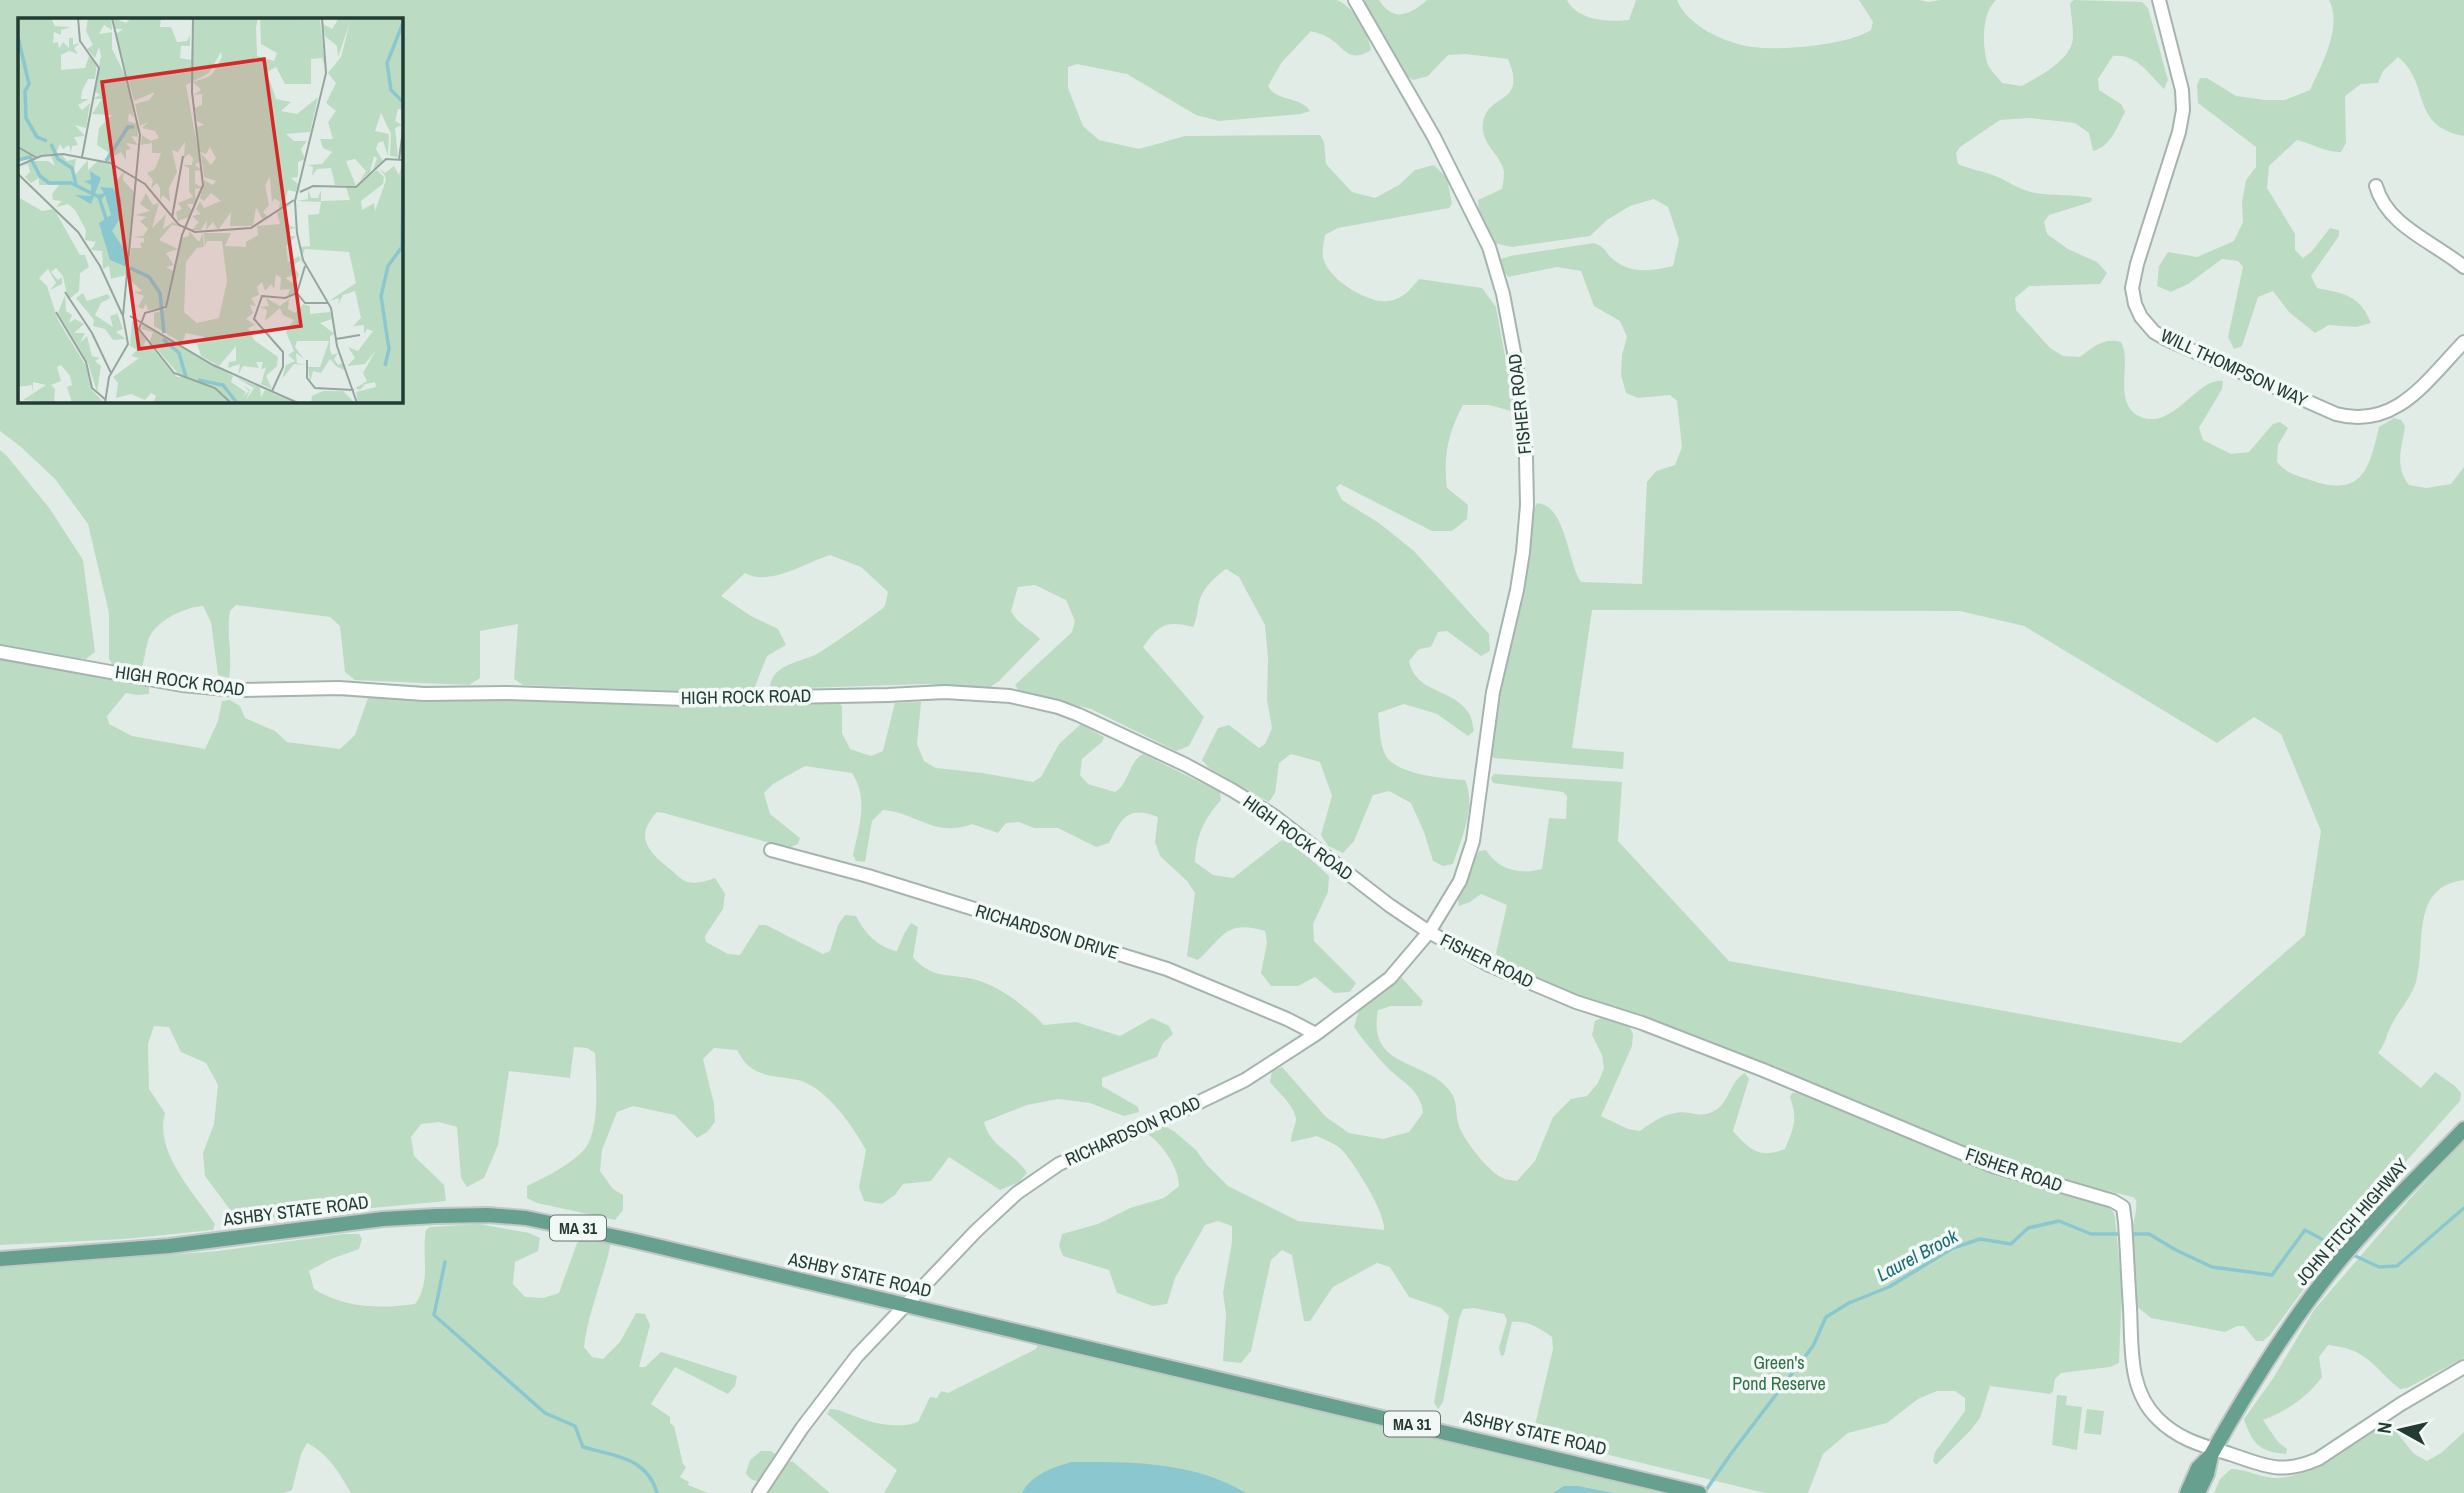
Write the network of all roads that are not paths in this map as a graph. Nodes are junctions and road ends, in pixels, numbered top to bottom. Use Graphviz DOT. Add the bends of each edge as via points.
graph roads {
  1 [pos="1355,0"];
  2 [pos="2160,0"];
  3 [pos="2376,186"];
  4 [pos="2464,267"];
  5 [pos="2464,342"];
  6 [pos="0,652"];
  7 [pos="771,849"];
  8 [pos="1429,932"];
  9 [pos="1316,1034"];
  10 [pos="2464,1129"];
  11 [pos="0,1259"];
  12 [pos="906,1306"];
  13 [pos="2464,1367"];
  14 [pos="2212,1452"];
  15 [pos="759,1493"];
  16 [pos="1699,1493"];
  17 [pos="2187,1493"];
  18 [pos="2198,1493"];
  1 -- 8 [label="street, FISHER ROAD" via="1434,137 1489,247 1511,331 1526,457 1523,552 1493,692 1473,841 1460,881"];
  2 -- 5 [label="street, WILL THOMPSON WAY" via="2183,110 2133,279 2135,304 2150,327 2166,339 2336,414 2364,419 2395,409"];
  3 -- 4 [label="street" via="2390,214"];
  6 -- 8 [label="street, HIGH ROCK ROAD" via="238,691 348,688 685,699 934,692 1010,696 1079,715 1231,790 1280,820"];
  7 -- 9 [label="street, RICHARDSON DRIVE" via="1167,969"];
  8 -- 9 [label="street, RICHARDSON ROAD" via="1390,978"];
  8 -- 14 [label="street, FISHER ROAD" via="1526,982 1763,1070 1993,1166 2113,1200 2123,1207 2132,1358 2143,1399 2170,1429"];
  9 -- 12 [label="street, RICHARDSON ROAD" via="1245,1080 1059,1164 1017,1193 976,1231"];
  10 -- 14 [label="main road, JOHN FITCH HIGHWAY" via="2336,1266 2288,1329"];
  11 -- 12 [label="main road, ASHBY STATE ROAD / MA 31" via="169,1246 383,1219 488,1216 589,1230"];
  12 -- 15 [label="street, RICHARDSON ROAD" via="830,1390"];
  12 -- 16 [label="main road, ASHBY STATE ROAD / MA 31"];
  13 -- 14 [label="street" via="2303,1466 2269,1468"];
  14 -- 17 [label="main road, JOHN FITCH HIGHWAY" via="2198,1468"];
  14 -- 18 [label="main road, JOHN FITCH HIGHWAY"];
}
